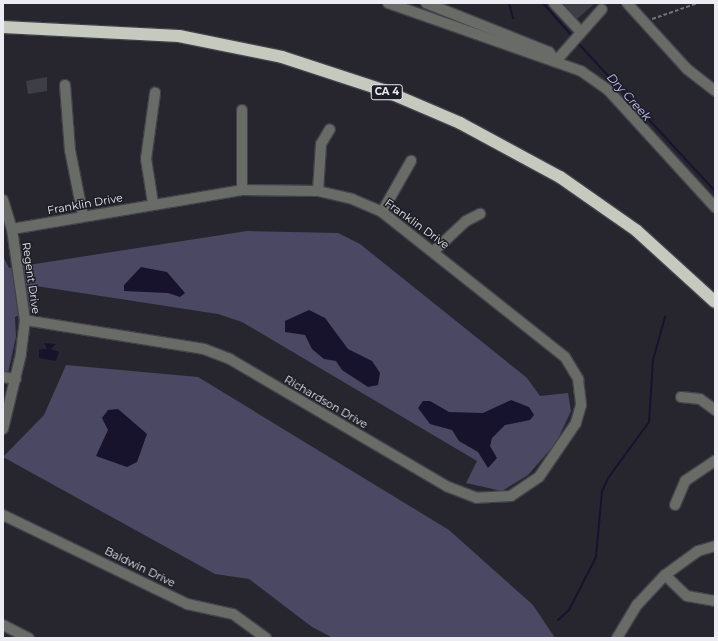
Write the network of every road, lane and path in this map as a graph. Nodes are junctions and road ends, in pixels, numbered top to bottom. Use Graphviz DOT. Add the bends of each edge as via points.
graph roads {
  1 [pos="388,3"];
  2 [pos="426,3"];
  3 [pos="554,3"];
  4 [pos="627,3"];
  5 [pos="698,3"];
  6 [pos="602,9"];
  7 [pos="645,22"];
  8 [pos="3,27"];
  9 [pos="575,36"];
  10 [pos="556,60"];
  11 [pos="65,85"];
  12 [pos="715,91"];
  13 [pos="155,93"];
  14 [pos="242,110"];
  15 [pos="330,129"];
  16 [pos="411,161"];
  17 [pos="242,190"];
  18 [pos="318,190"];
  19 [pos="3,200"];
  20 [pos="153,203"];
  21 [pos="715,208"];
  22 [pos="382,212"];
  23 [pos="480,214"];
  24 [pos="83,216"];
  25 [pos="12,230"];
  26 [pos="434,251"];
  27 [pos="715,302"];
  28 [pos="25,320"];
  29 [pos="3,377"];
  30 [pos="16,379"];
  31 [pos="681,397"];
  32 [pos="715,410"];
  33 [pos="576,423"];
  34 [pos="3,429"];
  35 [pos="715,461"];
  36 [pos="675,505"];
  37 [pos="3,515"];
  38 [pos="715,546"];
  39 [pos="665,575"];
  40 [pos="715,601"];
  41 [pos="3,624"];
  42 [pos="618,637"];
  43 [pos="29,638"];
  44 [pos="266,638"];
  1 -- 10 [label="street" via="545,60"];
  2 -- 10 [label="street" via="549,52"];
  3 -- 9 [label="street"];
  4 -- 7 [label="street"];
  5 -- 7 [label="path"];
  6 -- 9 [label="street"];
  7 -- 12 [label="street" via="687,70"];
  8 -- 27 [label="highway, CA 4" via="179,36 282,57 383,90 460,122 560,177 637,230"];
  9 -- 10 [label="street"];
  10 -- 21 [label="street" via="581,71 608,90"];
  11 -- 24 [label="street" via="70,150"];
  13 -- 20 [label="street" via="146,159"];
  14 -- 17 [label="street"];
  15 -- 18 [label="street" via="321,144"];
  16 -- 22 [label="street"];
  17 -- 18 [label="street, Franklin Drive"];
  17 -- 20 [label="street, Franklin Drive"];
  18 -- 22 [label="street, Franklin Drive" via="352,199"];
  19 -- 25 [label="street, Regent Drive"];
  20 -- 24 [label="street, Franklin Drive"];
  22 -- 26 [label="street, Franklin Drive"];
  23 -- 26 [label="street" via="466,221"];
  24 -- 25 [label="street, Franklin Drive"];
  25 -- 28 [label="street, Regent Drive"];
  26 -- 33 [label="street, Franklin Drive" via="565,357 578,379 581,405"];
  28 -- 30 [label="street, Regent Drive"];
  28 -- 33 [label="street, Richardson Drive" via="211,352 448,487 477,498 511,496 539,477"];
  29 -- 30 [label="street"];
  30 -- 34 [label="street, Regent Drive"];
  31 -- 32 [label="street" via="700,399"];
  35 -- 36 [label="street" via="685,481"];
  37 -- 44 [label="street, Baldwin Drive" via="187,604 233,614"];
  38 -- 39 [label="street" via="698,552"];
  39 -- 40 [label="street" via="687,596"];
  39 -- 42 [label="street" via="637,605"];
  41 -- 43 [label="street"];
}
